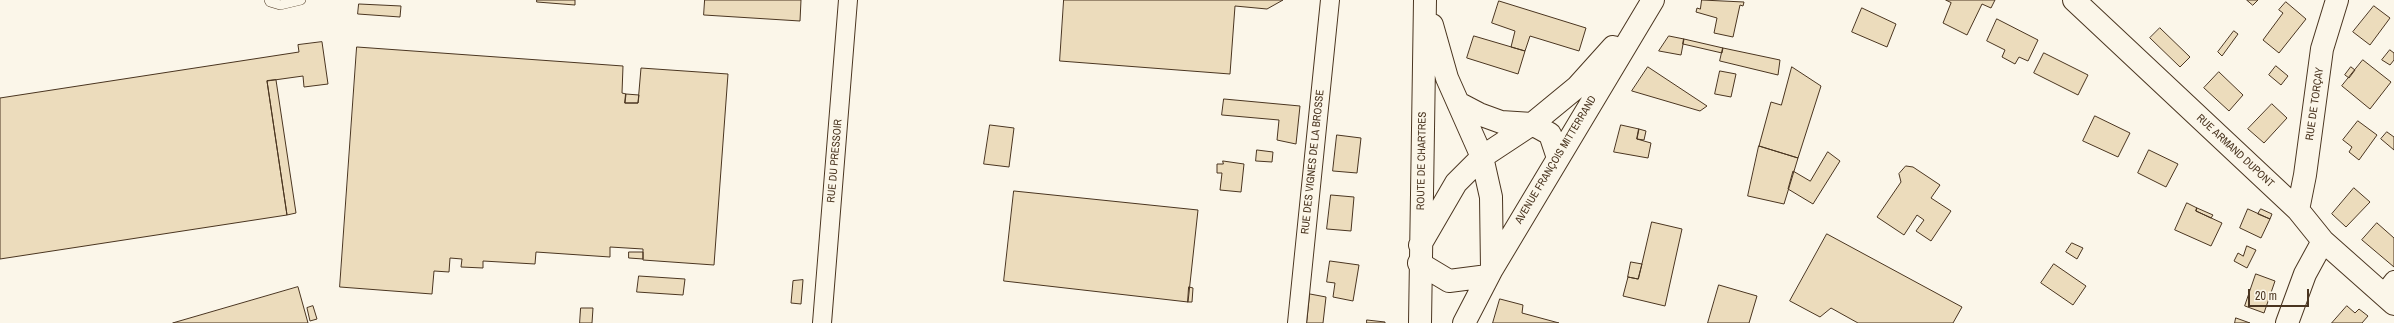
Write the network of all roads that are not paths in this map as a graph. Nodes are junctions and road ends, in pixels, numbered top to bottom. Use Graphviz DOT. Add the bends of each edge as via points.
graph roads {
  1 [pos="269,0"];
  2 [pos="301,0"];
  3 [pos="848,0"];
  4 [pos="1330,0"];
  5 [pos="1426,0"];
  6 [pos="2074,0"];
  7 [pos="2337,0"];
  8 [pos="1650,4"];
  9 [pos="1458,103"];
  10 [pos="1532,124"];
  11 [pos="1482,157"];
  12 [pos="1558,158"];
  13 [pos="2298,210"];
  14 [pos="2323,240"];
  15 [pos="1420,254"];
  16 [pos="1490,272"];
  17 [pos="2390,293"];
  18 [pos="822,323"];
  19 [pos="1297,323"];
  20 [pos="1420,323"];
  21 [pos="1464,323"];
  22 [pos="2287,323"];
  1 -- 2 [label="lane" via="280,5"];
  3 -- 18 [label="street, RUE DU PRESSOIR"];
  4 -- 19 [label="street, RUE DES VIGNES DE LA BROSSE"];
  5 -- 9 [label="main road" via="1440,58"];
  5 -- 15 [label="main road, ROUTE DE CHARTRES"];
  6 -- 13 [label="main road, RUE ARMAND DUPONT"];
  7 -- 13 [label="main road, RUE DE TORÇAY" via="2322,49 2306,175"];
  8 -- 10 [label="main road" via="1577,86"];
  8 -- 12 [label="main road, AVENUE FRANÇOIS MITTERRAND"];
  9 -- 10 [label="main road" via="1501,122"];
  9 -- 11 [label="main road"];
  10 -- 11 [label="main road"];
  10 -- 12 [label="main road" via="1550,134"];
  11 -- 15 [label="main road" via="1456,183"];
  11 -- 16 [label="main road" via="1491,197"];
  12 -- 16 [label="main road, AVENUE FRANÇOIS MITTERRAND"];
  13 -- 14 [label="main road, RUE ARMAND DUPONT"];
  14 -- 17 [label="main road, RUE ARMAND DUPONT"];
  14 -- 22 [label="main road" via="2305,274"];
  15 -- 16 [label="main road" via="1449,281"];
  15 -- 20 [label="main road, ROUTE DE CHARTRES"];
  16 -- 21 [label="main road, AVENUE FRANÇOIS MITTERRAND"];
}
